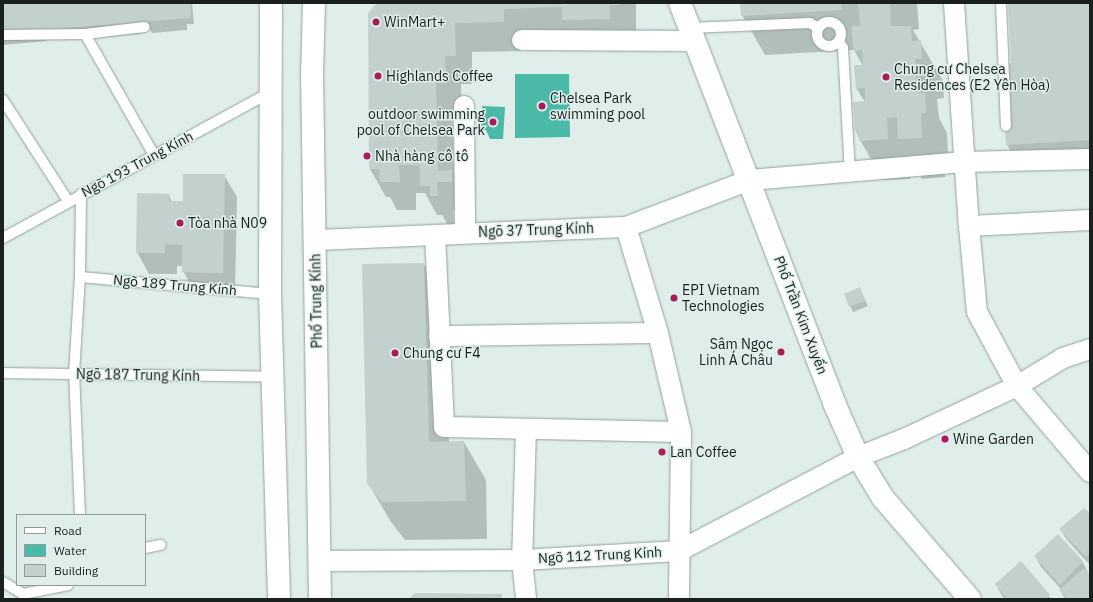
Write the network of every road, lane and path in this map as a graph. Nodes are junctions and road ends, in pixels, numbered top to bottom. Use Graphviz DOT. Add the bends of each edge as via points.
graph roads {
  1 [pos="271,3"];
  2 [pos="680,3"];
  3 [pos="954,3"];
  4 [pos="1001,3"];
  5 [pos="316,5"];
  6 [pos="145,27"];
  7 [pos="818,28"];
  8 [pos="85,34"];
  9 [pos="692,34"];
  10 [pos="3,35"];
  11 [pos="522,40"];
  12 [pos="839,42"];
  13 [pos="271,92"];
  14 [pos="3,100"];
  15 [pos="464,106"];
  16 [pos="7,116"];
  17 [pos="1006,126"];
  18 [pos="154,155"];
  19 [pos="1090,159"];
  20 [pos="964,162"];
  21 [pos="850,172"];
  22 [pos="750,180"];
  23 [pos="81,194"];
  24 [pos="68,201"];
  25 [pos="1090,220"];
  26 [pos="969,226"];
  27 [pos="626,227"];
  28 [pos="464,234"];
  29 [pos="435,235"];
  30 [pos="3,238"];
  31 [pos="315,240"];
  32 [pos="80,277"];
  33 [pos="270,294"];
  34 [pos="658,333"];
  35 [pos="439,336"];
  36 [pos="1090,349"];
  37 [pos="3,373"];
  38 [pos="74,374"];
  39 [pos="273,377"];
  40 [pos="1017,386"];
  41 [pos="526,429"];
  42 [pos="681,432"];
  43 [pos="858,457"];
  44 [pos="1090,472"];
  45 [pos="80,514"];
  46 [pos="161,545"];
  47 [pos="146,548"];
  48 [pos="679,551"];
  49 [pos="522,560"];
  50 [pos="319,561"];
  51 [pos="3,582"];
  52 [pos="63,586"];
  53 [pos="278,599"];
  54 [pos="320,599"];
  55 [pos="526,599"];
  56 [pos="679,599"];
  57 [pos="970,599"];
  1 -- 13 [label="main road"];
  2 -- 9 [label="main road, Phố Trần Kim Xuyến"];
  3 -- 20 [label="street"];
  4 -- 17 [label="lane"];
  5 -- 31 [label="main road, Phố Trung Kính" via="312,73"];
  6 -- 8 [label="lane"];
  7 -- 9 [label="lane" via="810,23"];
  7 -- 12 [label="lane" via="818,40 824,46 832,46"];
  7 -- 12 [label="lane" via="825,22 836,24 841,30"];
  8 -- 10 [label="lane"];
  8 -- 18 [label="lane"];
  9 -- 11 [label="street"];
  9 -- 22 [label="main road, Phố Trần Kim Xuyến"];
  12 -- 21 [label="lane" via="843,48"];
  13 -- 18 [label="lane, Ngõ 193 Trung Kính"];
  13 -- 33 [label="main road"];
  14 -- 16 [label="lane"];
  15 -- 28 [label="street"];
  16 -- 24 [label="lane"];
  18 -- 23 [label="lane, Ngõ 193 Trung Kính"];
  19 -- 20 [label="street, Ngõ 37 Trung Kính"];
  20 -- 21 [label="street, Ngõ 37 Trung Kính"];
  20 -- 26 [label="street"];
  21 -- 22 [label="street, Ngõ 37 Trung Kính"];
  22 -- 27 [label="street, Ngõ 37 Trung Kính"];
  22 -- 43 [label="main road, Phố Trần Kim Xuyến" via="834,403"];
  23 -- 24 [label="lane, Ngõ 193 Trung Kính"];
  23 -- 32 [label="lane"];
  24 -- 30 [label="lane, Ngõ 193 Trung Kính"];
  25 -- 26 [label="street"];
  26 -- 40 [label="street" via="978,312"];
  27 -- 28 [label="street, Ngõ 37 Trung Kính"];
  27 -- 34 [label="street"];
  28 -- 29 [label="street, Ngõ 37 Trung Kính"];
  29 -- 31 [label="street, Ngõ 37 Trung Kính"];
  29 -- 35 [label="street"];
  31 -- 50 [label="main road, Phố Trung Kính"];
  32 -- 33 [label="lane, Ngõ 189 Trung Kính"];
  32 -- 38 [label="lane"];
  33 -- 39 [label="main road"];
  34 -- 35 [label="street"];
  34 -- 42 [label="street"];
  35 -- 41 [label="street" via="444,427"];
  36 -- 40 [label="street, Ngõ 112 Trung Kính" via="1063,358"];
  37 -- 38 [label="lane, Ngõ 187 Trung Kính"];
  38 -- 39 [label="lane, Ngõ 187 Trung Kính"];
  38 -- 45 [label="lane"];
  39 -- 53 [label="main road"];
  40 -- 43 [label="street, Ngõ 112 Trung Kính" via="904,439"];
  40 -- 44 [label="street"];
  41 -- 42 [label="street"];
  41 -- 49 [label="street"];
  42 -- 48 [label="street"];
  43 -- 48 [label="street, Ngõ 112 Trung Kính"];
  43 -- 57 [label="main road, Phố Trần Kim Xuyến" via="883,498"];
  46 -- 47 [label="lane"];
  48 -- 49 [label="street, Ngõ 112 Trung Kính"];
  48 -- 56 [label="street"];
  49 -- 50 [label="street, Ngõ 112 Trung Kính"];
  49 -- 55 [label="street"];
  50 -- 54 [label="main road, Phố Trung Kính"];
  51 -- 52 [label="lane" via="23,594"];
}
